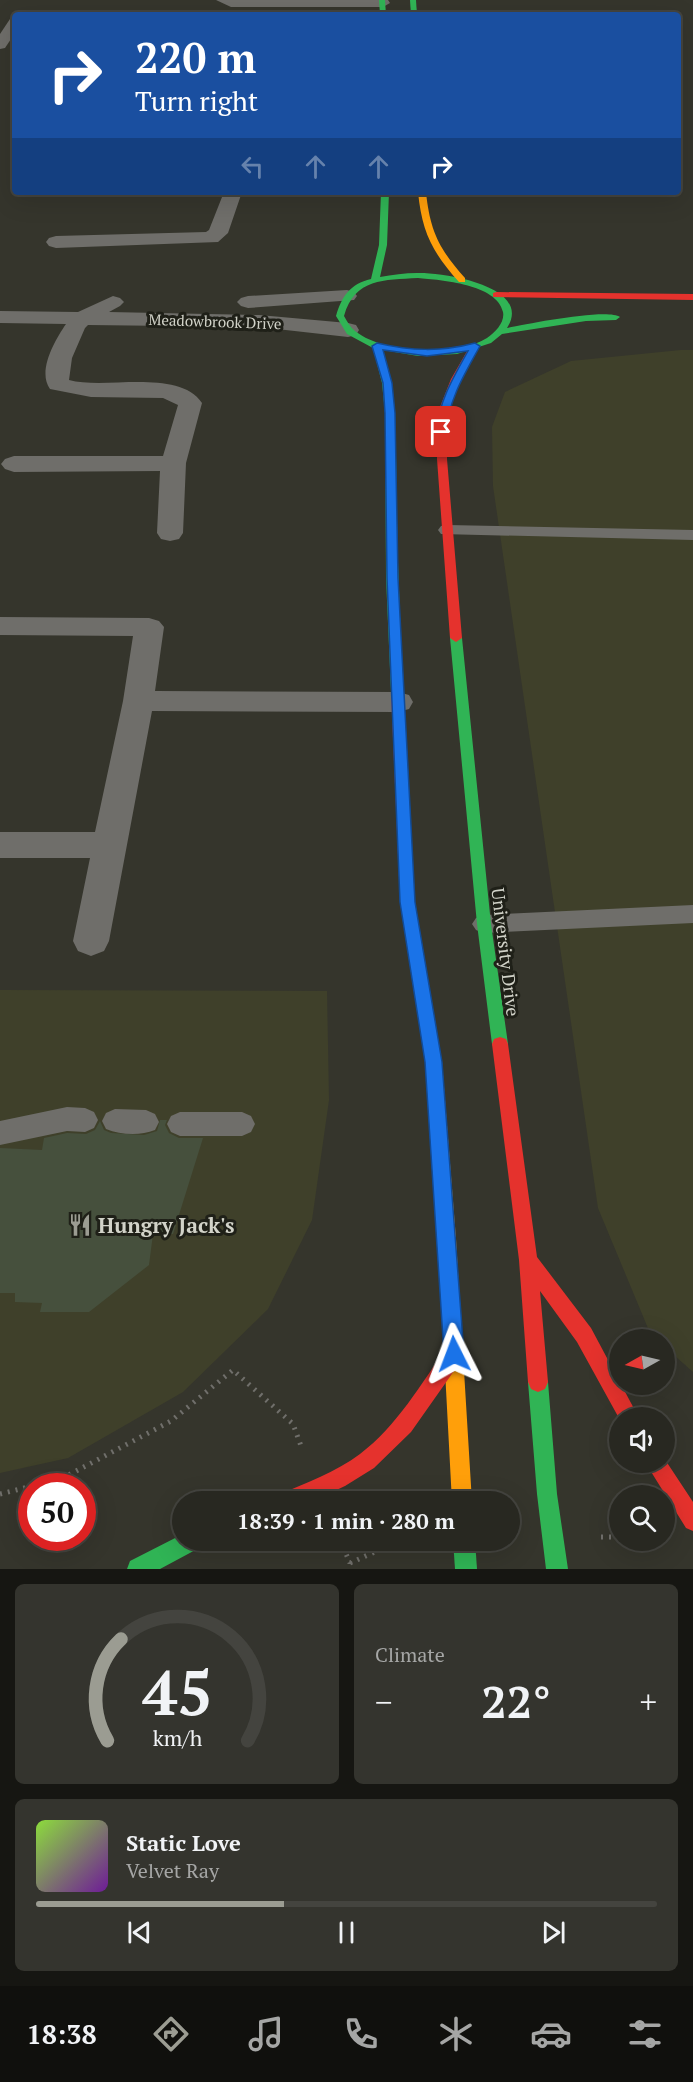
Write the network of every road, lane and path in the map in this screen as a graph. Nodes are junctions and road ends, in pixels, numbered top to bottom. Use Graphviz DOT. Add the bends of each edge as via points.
graph roads {
  1 [pos="223,0"];
  2 [pos="309,2"];
  3 [pos="382,6"];
  4 [pos="12,27"];
  5 [pos="0,45"];
  6 [pos="232,195"];
  7 [pos="385,195"];
  8 [pos="422,195"];
  9 [pos="56,242"];
  10 [pos="462,280"];
  11 [pos="375,281"];
  12 [pos="495,295"];
  13 [pos="347,296"];
  14 [pos="693,297"];
  15 [pos="0,301"];
  16 [pos="113,302"];
  17 [pos="627,316"];
  18 [pos="0,317"];
  19 [pos="83,318"];
  20 [pos="348,330"];
  21 [pos="502,331"];
  22 [pos="377,346"];
  23 [pos="475,346"];
  24 [pos="172,463"];
  25 [pos="14,464"];
  26 [pos="447,530"];
  27 [pos="171,533"];
  28 [pos="693,535"];
  29 [pos="0,626"];
  30 [pos="138,701"];
  31 [pos="398,702"];
  32 [pos="0,845"];
  33 [pos="110,845"];
  34 [pos="693,914"];
  35 [pos="484,924"];
  36 [pos="91,941"];
  37 [pos="86,1120"];
  38 [pos="115,1121"];
  39 [pos="146,1122"];
  40 [pos="180,1124"];
  41 [pos="242,1124"];
  42 [pos="0,1133"];
  43 [pos="528,1260"];
  44 [pos="454,1354"];
  45 [pos="623,1407"];
  46 [pos="662,1473"];
  47 [pos="317,1488"];
  48 [pos="310,1491"];
  49 [pos="461,1491"];
  50 [pos="0,1494"];
  51 [pos="693,1521"];
  52 [pos="173,1551"];
  53 [pos="344,1551"];
  54 [pos="379,1551"];
  55 [pos="465,1551"];
  56 [pos="350,1566"];
  57 [pos="138,1569"];
  58 [pos="466,1569"];
  59 [pos="556,1569"];
  1 -- 2 [label="street"];
  2 -- 3 [label="street"];
  4 -- 5 [label="street"];
  6 -- 9 [label="street" via="218,233 211,238"];
  7 -- 11 [label="main road" via="383,245"];
  8 -- 10 [label="main road" via="431,245"];
  10 -- 11 [label="main road" via="418,275"];
  10 -- 12 [label="main road"];
  11 -- 13 [label="main road"];
  12 -- 14 [label="main road"];
  12 -- 21 [label="main road" via="506,306 509,319"];
  13 -- 16 [label="street, Meadowbrook Drive" via="262,302"];
  13 -- 20 [label="main road" via="340,307 340,318"];
  15 -- 16 [label="street, Meadowbrook Drive"];
  16 -- 19 [label="street, Meadowbrook Drive"];
  17 -- 21 [label="main road"];
  18 -- 19 [label="street, Meadowbrook Drive"];
  19 -- 20 [label="street, Meadowbrook Drive" via="259,321"];
  19 -- 24 [label="street" via="69,336 56,375 58,384 79,390 165,390 183,394 190,403"];
  20 -- 22 [label="main road"];
  21 -- 23 [label="main road"];
  22 -- 23 [label="main road" via="427,353"];
  22 -- 31 [label="main road" via="390,413"];
  23 -- 26 [label="main road, University Drive" via="443,412"];
  24 -- 25 [label="street"];
  24 -- 27 [label="street"];
  26 -- 28 [label="lane"];
  26 -- 35 [label="main road, University Drive"];
  29 -- 30 [label="street" via="149,627"];
  30 -- 31 [label="street"];
  30 -- 33 [label="street"];
  31 -- 44 [label="main road" via="407,902 434,1062"];
  32 -- 33 [label="street"];
  33 -- 36 [label="street"];
  34 -- 35 [label="lane"];
  35 -- 43 [label="main road, University Drive"];
  37 -- 42 [label="lane" via="67,1119"];
  38 -- 39 [label="lane"];
  40 -- 41 [label="lane"];
  43 -- 45 [label="main road" via="584,1335"];
  43 -- 59 [label="main road, University Drive"];
  44 -- 47 [label="main road" via="373,1456"];
  44 -- 49 [label="main road"];
  46 -- 51 [label="main road"];
  47 -- 48 [label="main road"];
  47 -- 50 [label="path" via="292,1424 233,1370 171,1421 61,1479"];
  52 -- 57 [label="main road"];
  53 -- 56 [label="path"];
  54 -- 56 [label="path"];
  55 -- 58 [label="main road"];
}
